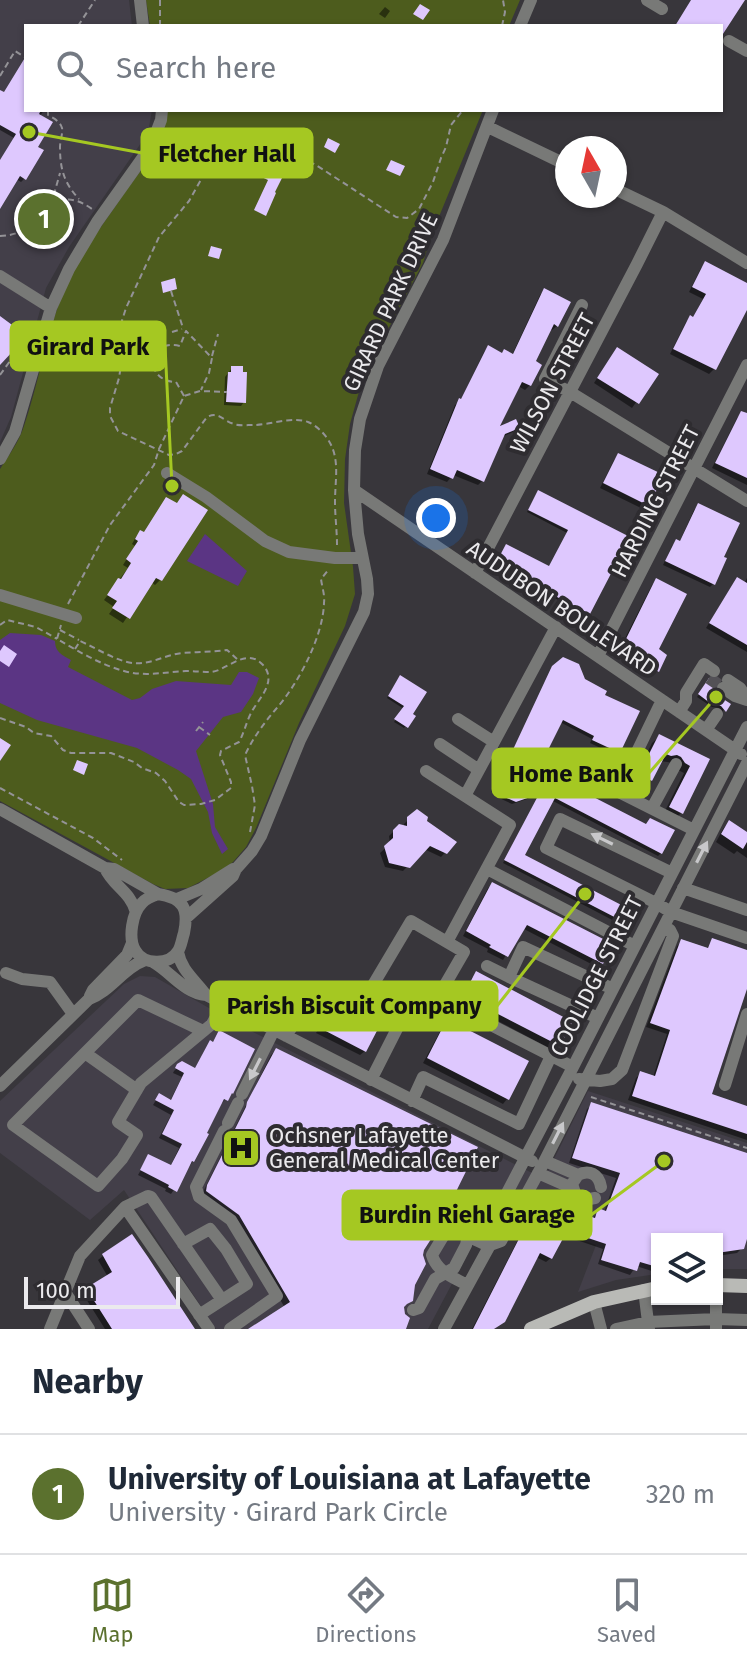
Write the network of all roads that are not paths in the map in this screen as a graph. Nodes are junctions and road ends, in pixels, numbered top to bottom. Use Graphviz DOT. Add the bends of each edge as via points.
graph roads {
  1 [pos="140,0"];
  2 [pos="531,0"];
  3 [pos="647,0"];
  4 [pos="662,9"];
  5 [pos="143,24"];
  6 [pos="521,24"];
  7 [pos="729,41"];
  8 [pos="747,51"];
  9 [pos="162,112"];
  10 [pos="492,112"];
  11 [pos="488,127"];
  12 [pos="555,159"];
  13 [pos="627,195"];
  14 [pos="663,212"];
  15 [pos="747,263"];
  16 [pos="0,276"];
  17 [pos="582,305"];
  18 [pos="51,308"];
  19 [pos="747,365"];
  20 [pos="570,392"];
  21 [pos="0,459"];
  22 [pos="694,468"];
  23 [pos="167,473"];
  24 [pos="354,490"];
  25 [pos="747,501"];
  26 [pos="362,558"];
  27 [pos="475,573"];
  28 [pos="0,595"];
  29 [pos="69,617"];
  30 [pos="556,627"];
  31 [pos="598,656"];
  32 [pos="707,673"];
  33 [pos="726,684"];
  34 [pos="747,699"];
  35 [pos="662,700"];
  36 [pos="679,712"];
  37 [pos="717,714"];
  38 [pos="458,719"];
  39 [pos="747,727"];
  40 [pos="706,730"];
  41 [pos="494,742"];
  42 [pos="440,744"];
  43 [pos="735,750"];
  44 [pos="551,758"];
  45 [pos="747,761"];
  46 [pos="676,764"];
  47 [pos="479,770"];
  48 [pos="426,771"];
  49 [pos="618,791"];
  50 [pos="465,796"];
  51 [pos="652,808"];
  52 [pos="0,809"];
  53 [pos="694,830"];
  54 [pos="105,868"];
  55 [pos="236,869"];
  56 [pos="487,869"];
  57 [pos="672,873"];
  58 [pos="683,888"];
  59 [pos="158,894"];
  60 [pos="177,899"];
  61 [pos="656,903"];
  62 [pos="747,910"];
  63 [pos="136,912"];
  64 [pos="671,912"];
  65 [pos="186,918"];
  66 [pos="664,926"];
  67 [pos="747,938"];
  68 [pos="447,942"];
  69 [pos="132,943"];
  70 [pos="635,946"];
  71 [pos="178,952"];
  72 [pos="149,961"];
  73 [pos="487,966"];
  74 [pos="6,973"];
  75 [pos="509,977"];
  76 [pos="613,989"];
  77 [pos="206,995"];
  78 [pos="322,997"];
  79 [pos="89,999"];
  80 [pos="223,1004"];
  81 [pos="452,1005"];
  82 [pos="406,1011"];
  83 [pos="73,1014"];
  84 [pos="747,1014"];
  85 [pos="598,1018"];
  86 [pos="203,1031"];
  87 [pos="280,1033"];
  88 [pos="85,1053"];
  89 [pos="551,1056"];
  90 [pos="571,1072"];
  91 [pos="371,1080"];
  92 [pos="585,1081"];
  93 [pos="725,1085"];
  94 [pos="0,1086"];
  95 [pos="137,1090"];
  96 [pos="412,1101"];
  97 [pos="525,1157"];
  98 [pos="541,1167"];
  99 [pos="593,1177"];
  100 [pos="572,1188"];
  101 [pos="125,1207"];
  102 [pos="227,1217"];
  103 [pos="210,1229"];
  104 [pos="468,1235"];
  105 [pos="183,1244"];
  106 [pos="490,1245"];
  107 [pos="459,1258"];
  108 [pos="477,1268"];
  109 [pos="444,1273"];
  110 [pos="467,1285"];
  111 [pos="723,1285"];
  112 [pos="747,1286"];
  113 [pos="650,1289"];
  114 [pos="65,1292"];
  115 [pos="222,1300"];
  116 [pos="594,1302"];
  117 [pos="456,1305"];
  118 [pos="413,1310"];
  119 [pos="199,1315"];
  120 [pos="747,1320"];
  121 [pos="716,1324"];
  122 [pos="649,1326"];
  123 [pos="535,1328"];
  124 [pos="50,1329"];
  125 [pos="89,1329"];
  126 [pos="209,1329"];
  127 [pos="230,1329"];
  128 [pos="444,1329"];
  129 [pos="455,1329"];
  130 [pos="601,1329"];
  131 [pos="616,1329"];
  1 -- 5 [label="street"];
  2 -- 6 [label="street"];
  3 -- 4 [label="street"];
  7 -- 8 [label="street"];
  9 -- 18 [label="street" via="151,146 82,245"];
  10 -- 11 [label="street, GIRARD PARK DRIVE"];
  11 -- 12 [label="street"];
  11 -- 24 [label="street, GIRARD PARK DRIVE" via="443,240 371,383 355,450"];
  13 -- 14 [label="street"];
  14 -- 15 [label="street"];
  14 -- 20 [label="street, WILSON STREET"];
  16 -- 18 [label="street"];
  17 -- 20 [label="street" via="545,379"];
  18 -- 21 [label="street" via="15,432"];
  19 -- 22 [label="street, HARDING STREET"];
  20 -- 22 [label="street"];
  20 -- 27 [label="street, WILSON STREET"];
  22 -- 25 [label="street"];
  22 -- 31 [label="street, HARDING STREET"];
  23 -- 26 [label="street" via="289,552"];
  24 -- 26 [label="street, GIRARD PARK DRIVE"];
  24 -- 27 [label="street, AUDUBON BOULEVARD"];
  26 -- 55 [label="street, GIRARD PARK DRIVE" via="368,594 364,612 300,740 261,836"];
  27 -- 30 [label="street, AUDUBON BOULEVARD"];
  28 -- 29 [label="street"];
  30 -- 31 [label="street, AUDUBON BOULEVARD"];
  30 -- 41 [label="street"];
  31 -- 35 [label="street, AUDUBON BOULEVARD"];
  32 -- 36 [label="street" via="686,693"];
  33 -- 34 [label="street" via="740,688"];
  35 -- 36 [label="street, AUDUBON BOULEVARD"];
  35 -- 49 [label="street"];
  36 -- 40 [label="street, AUDUBON BOULEVARD"];
  37 -- 40 [label="street"];
  38 -- 41 [label="street"];
  39 -- 43 [label="street, COOLIDGE STREET"];
  40 -- 43 [label="street, AUDUBON BOULEVARD"];
  41 -- 47 [label="street"];
  42 -- 47 [label="street"];
  43 -- 45 [label="street, AUDUBON BOULEVARD"];
  43 -- 53 [label="street, COOLIDGE STREET"];
  44 -- 49 [label="street"];
  58 -- 45 [label="street, COOLIDGE STREET, one-way"];
  46 -- 51 [label="street"];
  47 -- 50 [label="street"];
  48 -- 50 [label="street"];
  49 -- 51 [label="street"];
  50 -- 56 [label="street" via="510,825"];
  51 -- 53 [label="street"];
  52 -- 54 [label="street"];
  53 -- 57 [label="street, COOLIDGE STREET"];
  54 -- 59 [label="street"];
  54 -- 63 [label="street"];
  55 -- 60 [label="street, GIRARD PARK DRIVE"];
  55 -- 65 [label="street, GIRARD PARK DRIVE"];
  56 -- 68 [label="street"];
  56 -- 70 [label="street"];
  57 -- 61 [label="street, COOLIDGE STREET"];
  57 -- 61 [label="street, one-way" via="560,819 546,848"];
  58 -- 62 [label="street"];
  58 -- 64 [label="street, COOLIDGE STREET"];
  59 -- 60 [label="street"];
  59 -- 63 [label="street" via="145,899"];
  60 -- 65 [label="street"];
  61 -- 64 [label="street"];
  61 -- 70 [label="street, COOLIDGE STREET"];
  63 -- 69 [label="street"];
  64 -- 66 [label="street, COOLIDGE STREET"];
  64 -- 67 [label="street"];
  65 -- 71 [label="street"];
  66 -- 92 [label="street, COOLIDGE STREET"];
  66 -- 92 [label="street" via="673,936 622,1070 612,1079"];
  68 -- 82 [label="street" via="464,952 424,1021"];
  68 -- 82 [label="street" via="411,921 370,990"];
  69 -- 72 [label="street"];
  69 -- 79 [label="street"];
  70 -- 76 [label="street, COOLIDGE STREET"];
  71 -- 72 [label="street"];
  71 -- 77 [label="street"];
  72 -- 77 [label="street" via="195,994"];
  72 -- 79 [label="street" via="129,968"];
  73 -- 75 [label="street"];
  74 -- 83 [label="street" via="50,982"];
  75 -- 76 [label="street" via="523,947"];
  75 -- 85 [label="street"];
  76 -- 85 [label="street, COOLIDGE STREET"];
  77 -- 80 [label="street"];
  78 -- 87 [label="street"];
  79 -- 83 [label="street"];
  80 -- 86 [label="street"];
  80 -- 87 [label="street"];
  81 -- 89 [label="street"];
  82 -- 91 [label="street"];
  83 -- 94 [label="street"];
  84 -- 93 [label="street"];
  85 -- 90 [label="street, COOLIDGE STREET"];
  86 -- 88 [label="street" via="138,1000"];
  86 -- 95 [label="street"];
  87 -- 91 [label="street"];
  87 -- 102 [label="street, one-way" via="196,1187 199,1197"];
  88 -- 95 [label="street"];
  88 -- 95 [label="street" via="13,1125 98,1186 137,1135 118,1122"];
  89 -- 90 [label="street"];
  89 -- 96 [label="street" via="519,1124 423,1077"];
  90 -- 92 [label="street"];
  90 -- 97 [label="street, COOLIDGE STREET"];
  91 -- 96 [label="street"];
  98 -- 92 [label="street, COOLIDGE STREET, one-way"];
  96 -- 97 [label="street"];
  97 -- 98 [label="street"];
  97 -- 106 [label="street, COOLIDGE STREET" via="486,1233"];
  98 -- 99 [label="street"];
  98 -- 100 [label="street"];
  98 -- 106 [label="street, COOLIDGE STREET" via="501,1241"];
  99 -- 100 [label="street" via="573,1180"];
  99 -- 100 [label="street" via="589,1201"];
  101 -- 105 [label="street" via="151,1197"];
  101 -- 114 [label="street" via="80,1256"];
  101 -- 119 [label="street"];
  102 -- 103 [label="street"];
  102 -- 127 [label="street" via="277,1296"];
  103 -- 105 [label="street"];
  103 -- 115 [label="street" via="247,1284"];
  104 -- 106 [label="street"];
  104 -- 107 [label="street"];
  104 -- 109 [label="street" via="447,1230 432,1255"];
  105 -- 115 [label="street"];
  106 -- 108 [label="street, COOLIDGE STREET"];
  107 -- 108 [label="street"];
  107 -- 109 [label="street"];
  108 -- 110 [label="street, COOLIDGE STREET"];
  109 -- 110 [label="street"];
  109 -- 118 [label="street"];
  110 -- 117 [label="street, COOLIDGE STREET"];
  111 -- 112 [label="main road"];
  113 -- 116 [label="main road"];
  113 -- 122 [label="street"];
  114 -- 124 [label="street"];
  114 -- 125 [label="street"];
  115 -- 119 [label="street"];
  116 -- 123 [label="main road"];
  116 -- 130 [label="street"];
  117 -- 128 [label="street, COOLIDGE STREET"];
  117 -- 129 [label="street"];
  119 -- 126 [label="street"];
  120 -- 121 [label="street"];
  121 -- 122 [label="street"];
  122 -- 131 [label="street"];
}
